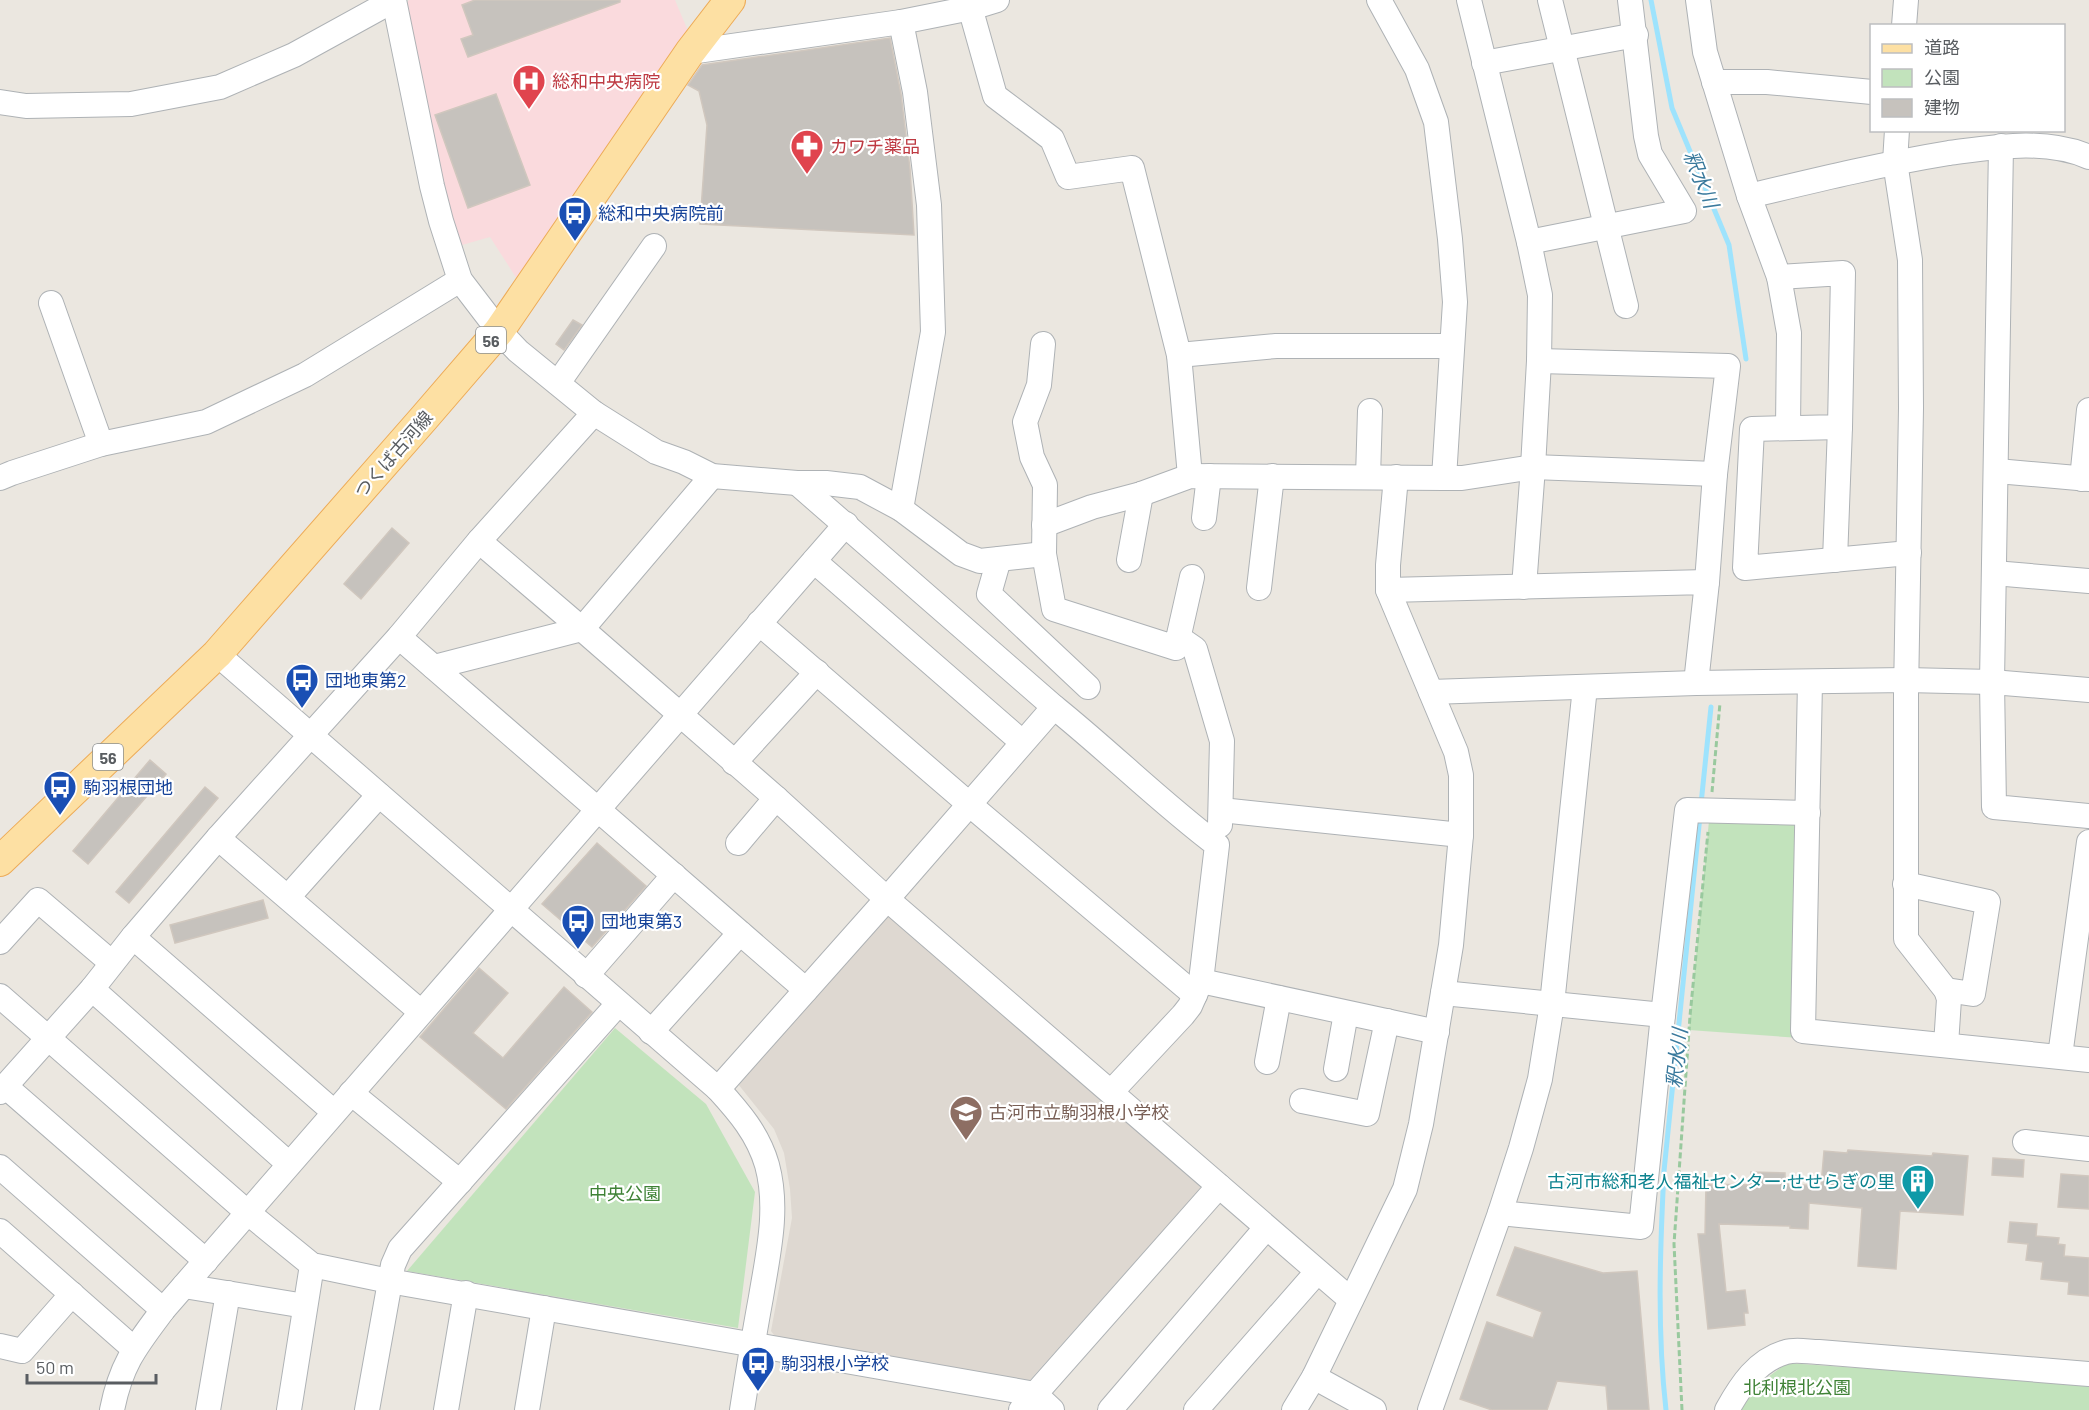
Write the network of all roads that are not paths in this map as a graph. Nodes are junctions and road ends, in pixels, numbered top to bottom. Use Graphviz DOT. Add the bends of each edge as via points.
graph roads {
  1 [pos="394,0"];
  2 [pos="730,0"];
  3 [pos="997,0"];
  4 [pos="1379,0"];
  5 [pos="1469,0"];
  6 [pos="1551,0"];
  7 [pos="1630,0"];
  8 [pos="1698,0"];
  9 [pos="1906,0"];
  10 [pos="970,4"];
  11 [pos="902,22"];
  12 [pos="1904,24"];
  13 [pos="1636,35"];
  14 [pos="1561,48"];
  15 [pos="690,51"];
  16 [pos="1484,63"];
  17 [pos="1714,82"];
  18 [pos="1870,92"];
  19 [pos="0,102"];
  20 [pos="1897,132"];
  21 [pos="2001,146"];
  22 [pos="2089,157"];
  23 [pos="1895,162"];
  24 [pos="1749,196"];
  25 [pos="1605,226"];
  26 [pos="1529,242"];
  27 [pos="654,246"];
  28 [pos="1779,277"];
  29 [pos="460,280"];
  30 [pos="51,303"];
  31 [pos="1626,306"];
  32 [pos="499,331"];
  33 [pos="1043,344"];
  34 [pos="1452,346"];
  35 [pos="1179,355"];
  36 [pos="1539,361"];
  37 [pos="558,383"];
  38 [pos="2089,410"];
  39 [pos="1370,411"];
  40 [pos="594,413"];
  41 [pos="1840,427"];
  42 [pos="1788,428"];
  43 [pos="101,444"];
  44 [pos="1533,467"];
  45 [pos="1996,471"];
  46 [pos="1715,474"];
  47 [pos="1199,476"];
  48 [pos="1272,476"];
  49 [pos="712,477"];
  50 [pos="1368,477"];
  51 [pos="1396,477"];
  52 [pos="0,478"];
  53 [pos="1444,478"];
  54 [pos="2086,479"];
  55 [pos="797,483"];
  56 [pos="1141,494"];
  57 [pos="901,509"];
  58 [pos="1204,518"];
  59 [pos="846,524"];
  60 [pos="1044,525"];
  61 [pos="478,541"];
  62 [pos="1909,553"];
  63 [pos="1044,554"];
  64 [pos="999,559"];
  65 [pos="1129,560"];
  66 [pos="1835,560"];
  67 [pos="814,561"];
  68 [pos="1994,573"];
  69 [pos="1192,577"];
  70 [pos="2089,581"];
  71 [pos="1707,582"];
  72 [pos="1524,587"];
  73 [pos="1259,588"];
  74 [pos="1388,590"];
  75 [pos="759,623"];
  76 [pos="582,629"];
  77 [pos="399,636"];
  78 [pos="1179,638"];
  79 [pos="217,654"];
  80 [pos="434,667"];
  81 [pos="817,672"];
  82 [pos="1906,680"];
  83 [pos="1810,682"];
  84 [pos="1992,682"];
  85 [pos="1696,683"];
  86 [pos="1088,687"];
  87 [pos="1585,687"];
  88 [pos="2089,690"];
  89 [pos="1431,692"];
  90 [pos="1054,707"];
  91 [pos="679,715"];
  92 [pos="309,735"];
  93 [pos="1022,742"];
  94 [pos="734,763"];
  95 [pos="378,795"];
  96 [pos="776,798"];
  97 [pos="969,804"];
  98 [pos="599,810"];
  99 [pos="1221,810"];
  100 [pos="1808,813"];
  101 [pos="2089,816"];
  102 [pos="1461,835"];
  103 [pos="218,838"];
  104 [pos="2089,842"];
  105 [pos="738,843"];
  106 [pos="1217,845"];
  107 [pos="0,861"];
  108 [pos="674,875"];
  109 [pos="1905,884"];
  110 [pos="288,897"];
  111 [pos="887,899"];
  112 [pos="510,909"];
  113 [pos="740,933"];
  114 [pos="133,937"];
  115 [pos="0,942"];
  116 [pos="112,963"];
  117 [pos="586,976"];
  118 [pos="1198,988"];
  119 [pos="92,989"];
  120 [pos="806,990"];
  121 [pos="1946,990"];
  122 [pos="1443,993"];
  123 [pos="0,996"];
  124 [pos="1279,998"];
  125 [pos="618,1004"];
  126 [pos="1552,1004"];
  127 [pos="421,1012"];
  128 [pos="1346,1013"];
  129 [pos="1663,1015"];
  130 [pos="1387,1022"];
  131 [pos="651,1032"];
  132 [pos="1437,1032"];
  133 [pos="47,1038"];
  134 [pos="1946,1045"];
  135 [pos="2061,1056"];
  136 [pos="2089,1060"];
  137 [pos="1267,1062"];
  138 [pos="1336,1069"];
  139 [pos="3,1089"];
  140 [pos="718,1089"];
  141 [pos="1112,1091"];
  142 [pos="351,1093"];
  143 [pos="1302,1101"];
  144 [pos="334,1112"];
  145 [pos="2025,1142"];
  146 [pos="2089,1149"];
  147 [pos="289,1164"];
  148 [pos="0,1167"];
  149 [pos="460,1182"];
  150 [pos="1219,1186"];
  151 [pos="247,1212"];
  152 [pos="1500,1213"];
  153 [pos="1266,1228"];
  154 [pos="0,1231"];
  155 [pos="206,1261"];
  156 [pos="312,1265"];
  157 [pos="1317,1272"];
  158 [pos="389,1281"];
  159 [pos="184,1286"];
  160 [pos="228,1293"];
  161 [pos="466,1293"];
  162 [pos="72,1294"];
  163 [pos="1351,1300"];
  164 [pos="305,1306"];
  165 [pos="544,1308"];
  166 [pos="163,1310"];
  167 [pos="753,1345"];
  168 [pos="0,1346"];
  169 [pos="134,1349"];
  170 [pos="2089,1374"];
  171 [pos="1314,1377"];
  172 [pos="1036,1405"];
  173 [pos="112,1410"];
  174 [pos="208,1410"];
  175 [pos="289,1410"];
  176 [pos="368,1410"];
  177 [pos="446,1410"];
  178 [pos="527,1410"];
  179 [pos="742,1410"];
  180 [pos="1110,1410"];
  181 [pos="1196,1410"];
  182 [pos="1294,1410"];
  183 [pos="1374,1410"];
  184 [pos="1430,1410"];
  185 [pos="1727,1410"];
  1 -- 19 [label="street" via="294,55 220,87 131,104 26,106"];
  1 -- 29 [label="street" via="432,186"];
  2 -- 15 [label="main road, つくば古河線 / 56"];
  3 -- 10 [label="street"];
  4 -- 34 [label="street" via="1417,69 1436,122 1455,302"];
  5 -- 16 [label="street"];
  6 -- 14 [label="street"];
  7 -- 13 [label="street"];
  8 -- 17 [label="street" via="1705,52"];
  9 -- 12 [label="street"];
  10 -- 11 [label="street"];
  10 -- 35 [label="street" via="995,96 1052,139 1068,177 1132,168"];
  11 -- 15 [label="street"];
  11 -- 57 [label="street" via="929,205 933,332"];
  13 -- 14 [label="street"];
  13 -- 25 [label="street" via="1650,154 1684,211"];
  14 -- 16 [label="street"];
  14 -- 25 [label="street"];
  15 -- 32 [label="main road, つくば古河線 / 56"];
  16 -- 26 [label="street"];
  17 -- 18 [label="street" via="1767,82"];
  17 -- 24 [label="street"];
  20 -- 23 [label="street"];
  21 -- 22 [label="street" via="2042,146"];
  21 -- 23 [label="street"];
  21 -- 45 [label="street"];
  23 -- 24 [label="street"];
  23 -- 62 [label="street" via="1910,260"];
  24 -- 28 [label="street"];
  25 -- 26 [label="street"];
  25 -- 31 [label="street"];
  26 -- 36 [label="street" via="1540,295"];
  27 -- 37 [label="street"];
  28 -- 41 [label="street" via="1843,273"];
  28 -- 42 [label="street" via="1788,333"];
  29 -- 32 [label="street"];
  29 -- 43 [label="street" via="305,375 206,422"];
  30 -- 43 [label="street"];
  32 -- 37 [label="street"];
  32 -- 79 [label="main road, つくば古河線 / 56"];
  33 -- 60 [label="street" via="1039,385 1025,422 1032,457 1045,485"];
  34 -- 35 [label="street" via="1276,346"];
  34 -- 53 [label="street"];
  35 -- 47 [label="street"];
  36 -- 44 [label="street"];
  36 -- 46 [label="street" via="1728,366"];
  37 -- 40 [label="street"];
  38 -- 54 [label="street"];
  39 -- 50 [label="street"];
  40 -- 49 [label="street" via="656,452"];
  40 -- 61 [label="street"];
  41 -- 42 [label="street"];
  41 -- 66 [label="street"];
  42 -- 66 [label="street" via="1752,429 1745,568"];
  43 -- 52 [label="street"];
  44 -- 46 [label="street"];
  44 -- 53 [label="street"];
  44 -- 72 [label="street"];
  45 -- 54 [label="street"];
  45 -- 68 [label="street"];
  46 -- 71 [label="street"];
  47 -- 48 [label="street"];
  47 -- 56 [label="street"];
  47 -- 58 [label="street"];
  48 -- 50 [label="street"];
  48 -- 73 [label="street"];
  49 -- 55 [label="street"];
  49 -- 76 [label="street"];
  50 -- 51 [label="street"];
  51 -- 53 [label="street"];
  51 -- 74 [label="street"];
  55 -- 57 [label="street" via="860,488"];
  55 -- 59 [label="street"];
  56 -- 60 [label="street"];
  56 -- 65 [label="street"];
  57 -- 64 [label="street" via="961,554 981,561"];
  59 -- 67 [label="street"];
  59 -- 90 [label="street"];
  60 -- 63 [label="street"];
  61 -- 76 [label="street"];
  61 -- 77 [label="street"];
  62 -- 66 [label="street"];
  62 -- 82 [label="street"];
  63 -- 64 [label="street"];
  63 -- 78 [label="street" via="1054,609 1176,648"];
  64 -- 86 [label="street" via="989,594"];
  67 -- 75 [label="street"];
  67 -- 93 [label="street"];
  68 -- 70 [label="street"];
  68 -- 84 [label="street"];
  69 -- 78 [label="street"];
  71 -- 72 [label="street"];
  71 -- 85 [label="street"];
  72 -- 74 [label="street"];
  74 -- 89 [label="street"];
  75 -- 81 [label="street"];
  75 -- 91 [label="street"];
  76 -- 80 [label="street"];
  76 -- 91 [label="street"];
  77 -- 80 [label="street"];
  77 -- 92 [label="street"];
  78 -- 99 [label="street" via="1195,649 1222,741"];
  79 -- 92 [label="street"];
  79 -- 107 [label="main road, つくば古河線 / 56"];
  80 -- 98 [label="street"];
  81 -- 94 [label="street"];
  81 -- 97 [label="street"];
  82 -- 83 [label="street"];
  82 -- 84 [label="street"];
  82 -- 109 [label="street"];
  83 -- 85 [label="street"];
  83 -- 100 [label="street"];
  84 -- 88 [label="street"];
  84 -- 101 [label="street" via="1994,807"];
  85 -- 87 [label="street"];
  87 -- 89 [label="street"];
  87 -- 126 [label="street"];
  89 -- 102 [label="street" via="1456,752 1461,775"];
  90 -- 93 [label="street"];
  90 -- 106 [label="street"];
  91 -- 94 [label="street"];
  91 -- 98 [label="street"];
  92 -- 95 [label="street"];
  92 -- 103 [label="street"];
  93 -- 97 [label="street"];
  94 -- 96 [label="street"];
  95 -- 110 [label="street"];
  95 -- 112 [label="street"];
  96 -- 105 [label="street"];
  96 -- 111 [label="street"];
  97 -- 111 [label="street"];
  97 -- 118 [label="street"];
  98 -- 108 [label="street"];
  98 -- 112 [label="street"];
  99 -- 102 [label="street"];
  99 -- 106 [label="street"];
  100 -- 129 [label="street" via="1688,810"];
  100 -- 134 [label="street" via="1803,1031"];
  102 -- 122 [label="street"];
  103 -- 110 [label="street"];
  103 -- 114 [label="street"];
  104 -- 135 [label="street"];
  106 -- 118 [label="street"];
  108 -- 113 [label="street"];
  108 -- 117 [label="street"];
  109 -- 121 [label="street" via="1906,939"];
  109 -- 121 [label="street" via="1988,902 1973,994"];
  110 -- 127 [label="street"];
  111 -- 120 [label="street"];
  111 -- 141 [label="street"];
  112 -- 117 [label="street"];
  112 -- 127 [label="street"];
  113 -- 120 [label="street"];
  113 -- 131 [label="street"];
  114 -- 116 [label="street"];
  114 -- 144 [label="street"];
  115 -- 116 [label="street" via="38,900"];
  116 -- 119 [label="street"];
  117 -- 125 [label="street"];
  118 -- 124 [label="street"];
  118 -- 141 [label="street" via="1183,1015"];
  119 -- 133 [label="street"];
  119 -- 147 [label="street"];
  120 -- 140 [label="street"];
  121 -- 134 [label="street"];
  122 -- 126 [label="street"];
  122 -- 132 [label="street"];
  123 -- 133 [label="street"];
  124 -- 128 [label="street"];
  124 -- 137 [label="street"];
  125 -- 131 [label="street"];
  125 -- 149 [label="street"];
  126 -- 129 [label="street"];
  126 -- 152 [label="street" via="1540,1079"];
  127 -- 142 [label="street"];
  128 -- 130 [label="street"];
  128 -- 138 [label="street"];
  129 -- 152 [label="street" via="1641,1227"];
  130 -- 132 [label="street"];
  130 -- 143 [label="street" via="1367,1114"];
  131 -- 140 [label="street"];
  132 -- 163 [label="street" via="1405,1189"];
  133 -- 139 [label="street"];
  133 -- 151 [label="street"];
  134 -- 135 [label="street"];
  135 -- 136 [label="street"];
  139 -- 155 [label="street"];
  140 -- 167 [label="street" via="743,1117 758,1142 772,1194 771,1234"];
  141 -- 150 [label="street"];
  142 -- 144 [label="street"];
  142 -- 149 [label="street"];
  144 -- 147 [label="street"];
  145 -- 146 [label="street"];
  147 -- 151 [label="street"];
  148 -- 166 [label="street"];
  149 -- 158 [label="street" via="400,1250"];
  150 -- 153 [label="street"];
  150 -- 172 [label="street"];
  151 -- 155 [label="street"];
  151 -- 156 [label="street"];
  152 -- 184 [label="street"];
  153 -- 157 [label="street"];
  153 -- 180 [label="street"];
  154 -- 162 [label="street"];
  155 -- 159 [label="street"];
  156 -- 158 [label="street"];
  156 -- 164 [label="street"];
  157 -- 163 [label="street"];
  157 -- 181 [label="street"];
  158 -- 161 [label="street"];
  158 -- 176 [label="street"];
  159 -- 160 [label="street"];
  159 -- 166 [label="street"];
  160 -- 164 [label="street"];
  160 -- 174 [label="street"];
  161 -- 165 [label="street"];
  161 -- 177 [label="street"];
  162 -- 168 [label="street" via="22,1351"];
  162 -- 169 [label="street"];
  163 -- 171 [label="street"];
  164 -- 175 [label="street"];
  165 -- 167 [label="street"];
  165 -- 178 [label="street"];
  166 -- 169 [label="street"];
  167 -- 172 [label="street"];
  167 -- 179 [label="street"];
  169 -- 173 [label="street" via="123,1369"];
  170 -- 185 [label="street" via="1788,1352 1750,1374"];
  171 -- 182 [label="street"];
  171 -- 183 [label="street"];
}
